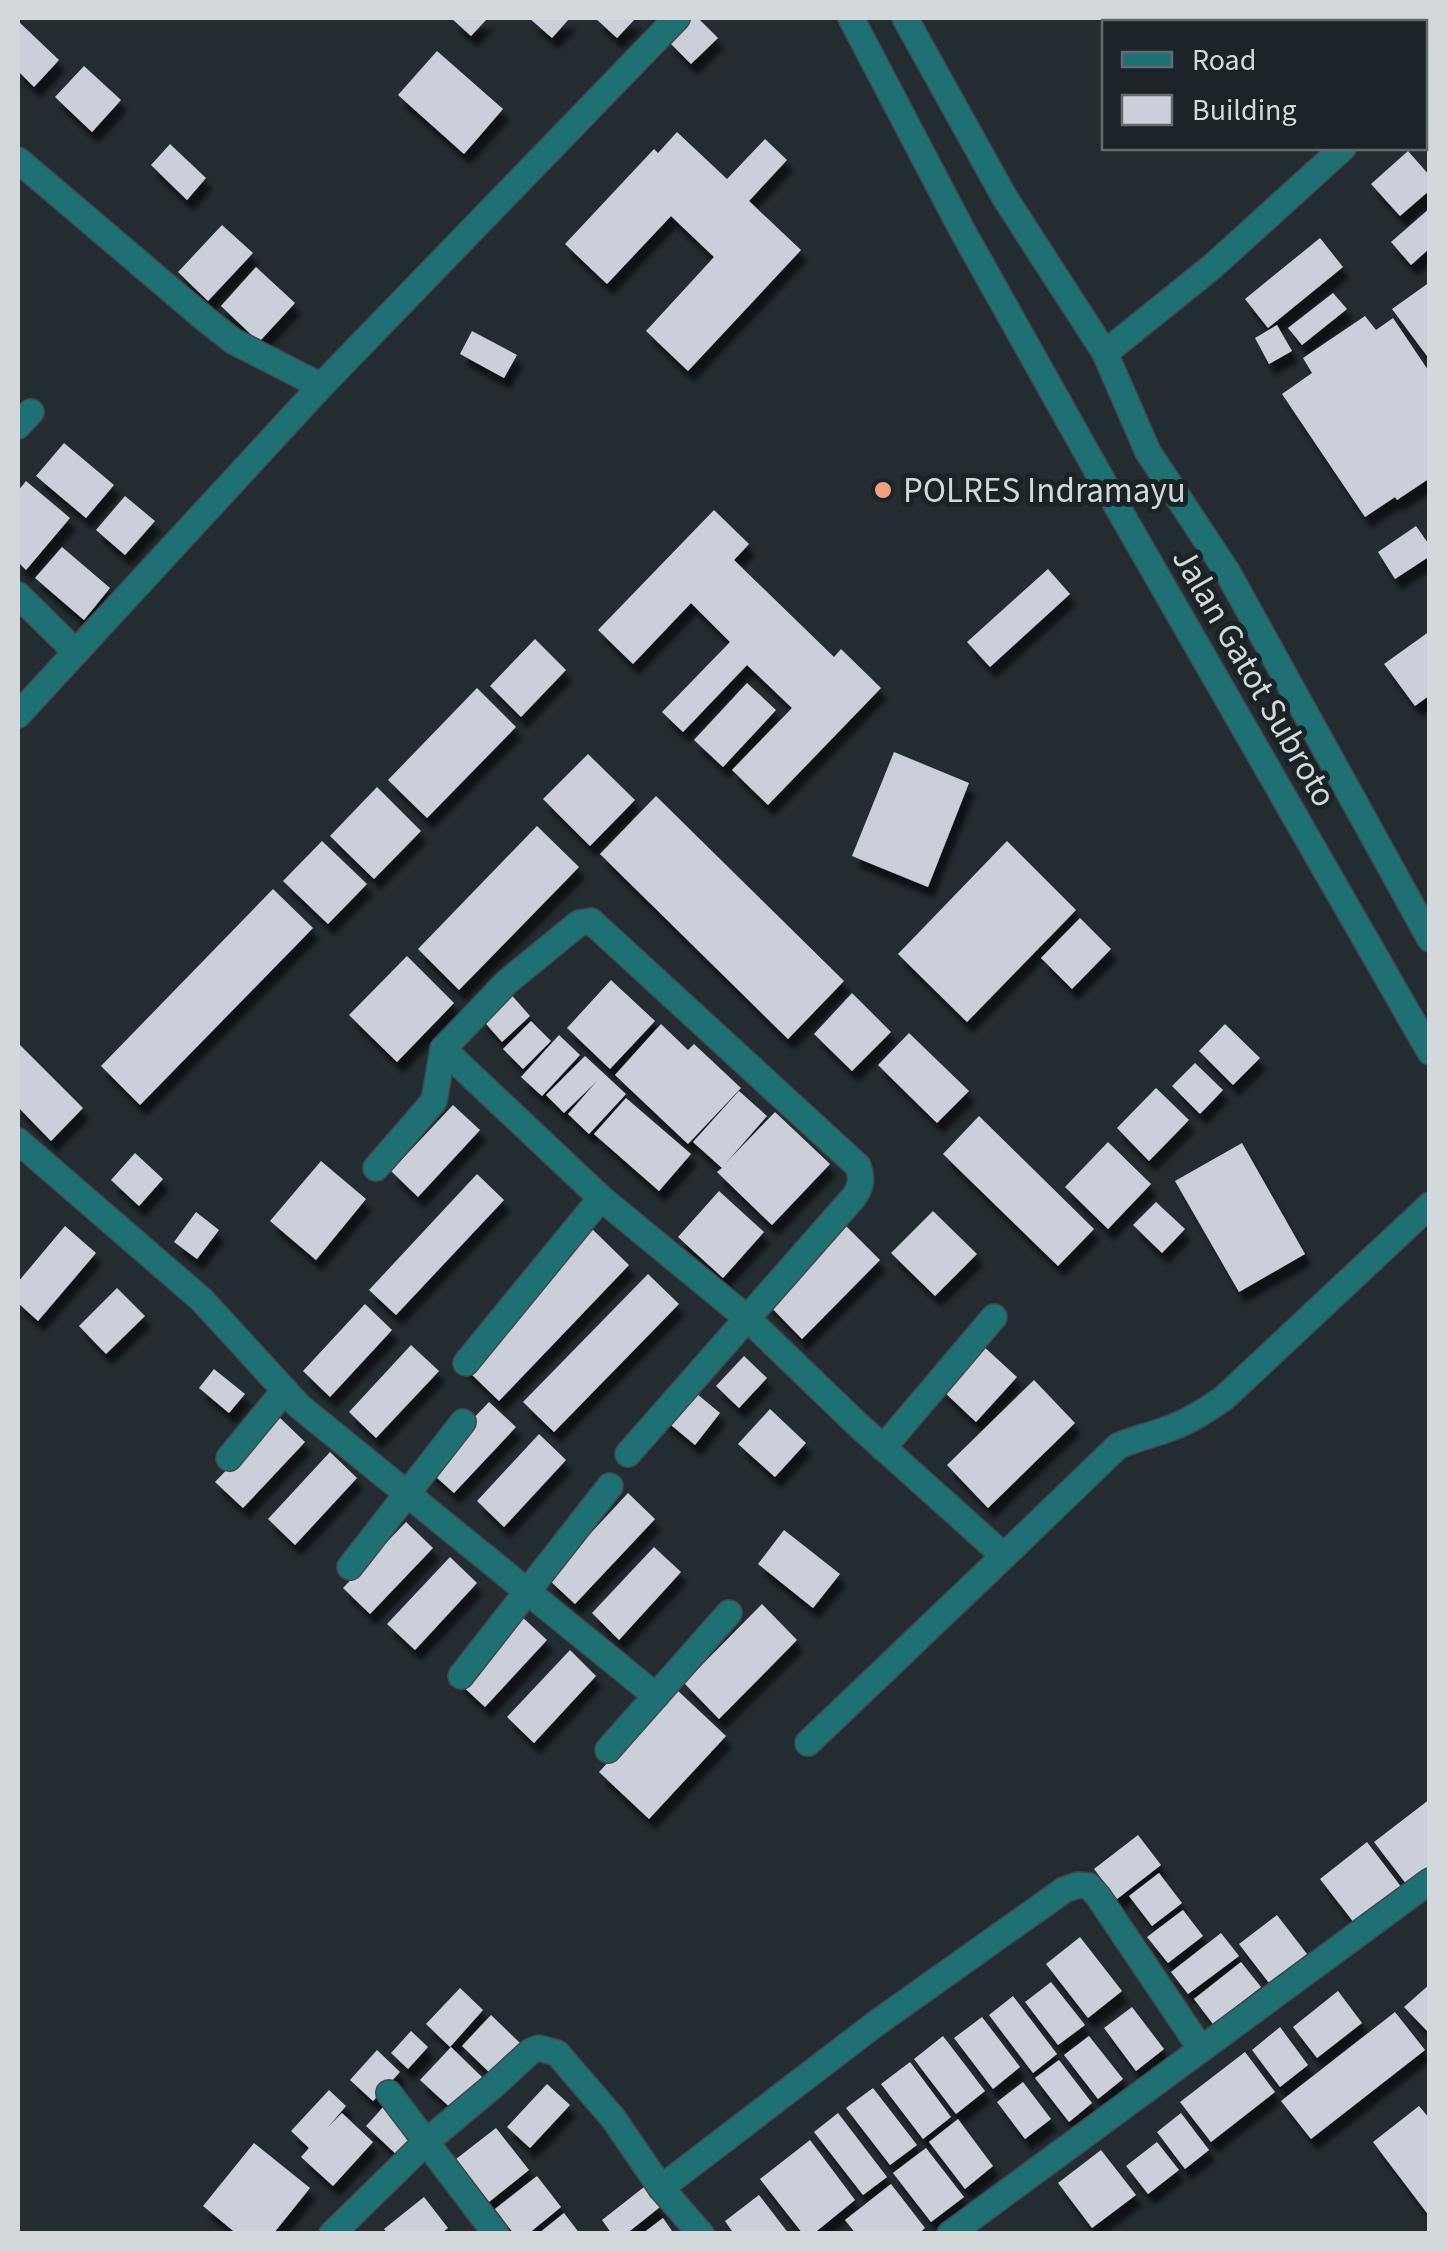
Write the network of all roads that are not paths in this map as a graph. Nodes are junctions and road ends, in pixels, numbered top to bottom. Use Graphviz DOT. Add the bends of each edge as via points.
graph roads {
  1 [pos="677,18"];
  2 [pos="851,18"];
  3 [pos="905,18"];
  4 [pos="1341,150"];
  5 [pos="18,160"];
  6 [pos="1104,353"];
  7 [pos="322,386"];
  8 [pos="18,595"];
  9 [pos="76,652"];
  10 [pos="18,715"];
  11 [pos="1430,939"];
  12 [pos="443,1049"];
  13 [pos="1430,1052"];
  14 [pos="18,1141"];
  15 [pos="376,1168"];
  16 [pos="601,1198"];
  17 [pos="1430,1205"];
  18 [pos="994,1317"];
  19 [pos="748,1318"];
  20 [pos="466,1363"];
  21 [pos="285,1390"];
  22 [pos="464,1422"];
  23 [pos="884,1448"];
  24 [pos="628,1454"];
  25 [pos="229,1458"];
  26 [pos="610,1486"];
  27 [pos="407,1494"];
  28 [pos="1004,1556"];
  29 [pos="350,1567"];
  30 [pos="527,1590"];
  31 [pos="729,1613"];
  32 [pos="461,1676"];
  33 [pos="656,1696"];
  34 [pos="808,1743"];
  35 [pos="608,1750"];
  36 [pos="1430,1881"];
  37 [pos="1201,2048"];
  38 [pos="390,2093"];
  39 [pos="426,2142"];
  40 [pos="662,2188"];
  41 [pos="332,2234"];
  42 [pos="496,2234"];
  43 [pos="701,2234"];
  44 [pos="950,2234"];
  1 -- 7 [label="street"];
  2 -- 13 [label="street, Jalan Gatot Subroto" via="962,230"];
  3 -- 6 [label="street, Jalan Gatot Subroto" via="1005,198"];
  4 -- 6 [label="street"];
  5 -- 7 [label="street" via="234,341"];
  6 -- 11 [label="street, Jalan Gatot Subroto" via="1148,452 1228,573"];
  7 -- 9 [label="street"];
  8 -- 9 [label="street"];
  9 -- 10 [label="street"];
  12 -- 15 [label="street" via="434,1101"];
  12 -- 16 [label="street"];
  12 -- 19 [label="street" via="507,982 579,922 602,929 858,1166 861,1188"];
  14 -- 21 [label="street" via="202,1300"];
  16 -- 19 [label="street"];
  16 -- 20 [label="street"];
  17 -- 28 [label="street" via="1224,1398 1182,1423 1118,1446"];
  18 -- 23 [label="street"];
  19 -- 23 [label="street"];
  19 -- 24 [label="street"];
  21 -- 25 [label="street"];
  21 -- 27 [label="street"];
  22 -- 27 [label="street"];
  23 -- 28 [label="street"];
  26 -- 30 [label="street"];
  27 -- 29 [label="street"];
  27 -- 30 [label="street"];
  28 -- 34 [label="street"];
  30 -- 32 [label="street"];
  30 -- 33 [label="street"];
  31 -- 33 [label="street"];
  33 -- 35 [label="street"];
  36 -- 37 [label="street"];
  37 -- 40 [label="street" via="1098,1896 1078,1885 890,2014"];
  37 -- 44 [label="street"];
  38 -- 39 [label="street"];
  39 -- 40 [label="street" via="530,2051 547,2049 613,2118"];
  39 -- 41 [label="street"];
  39 -- 42 [label="street"];
  40 -- 43 [label="street"];
}
